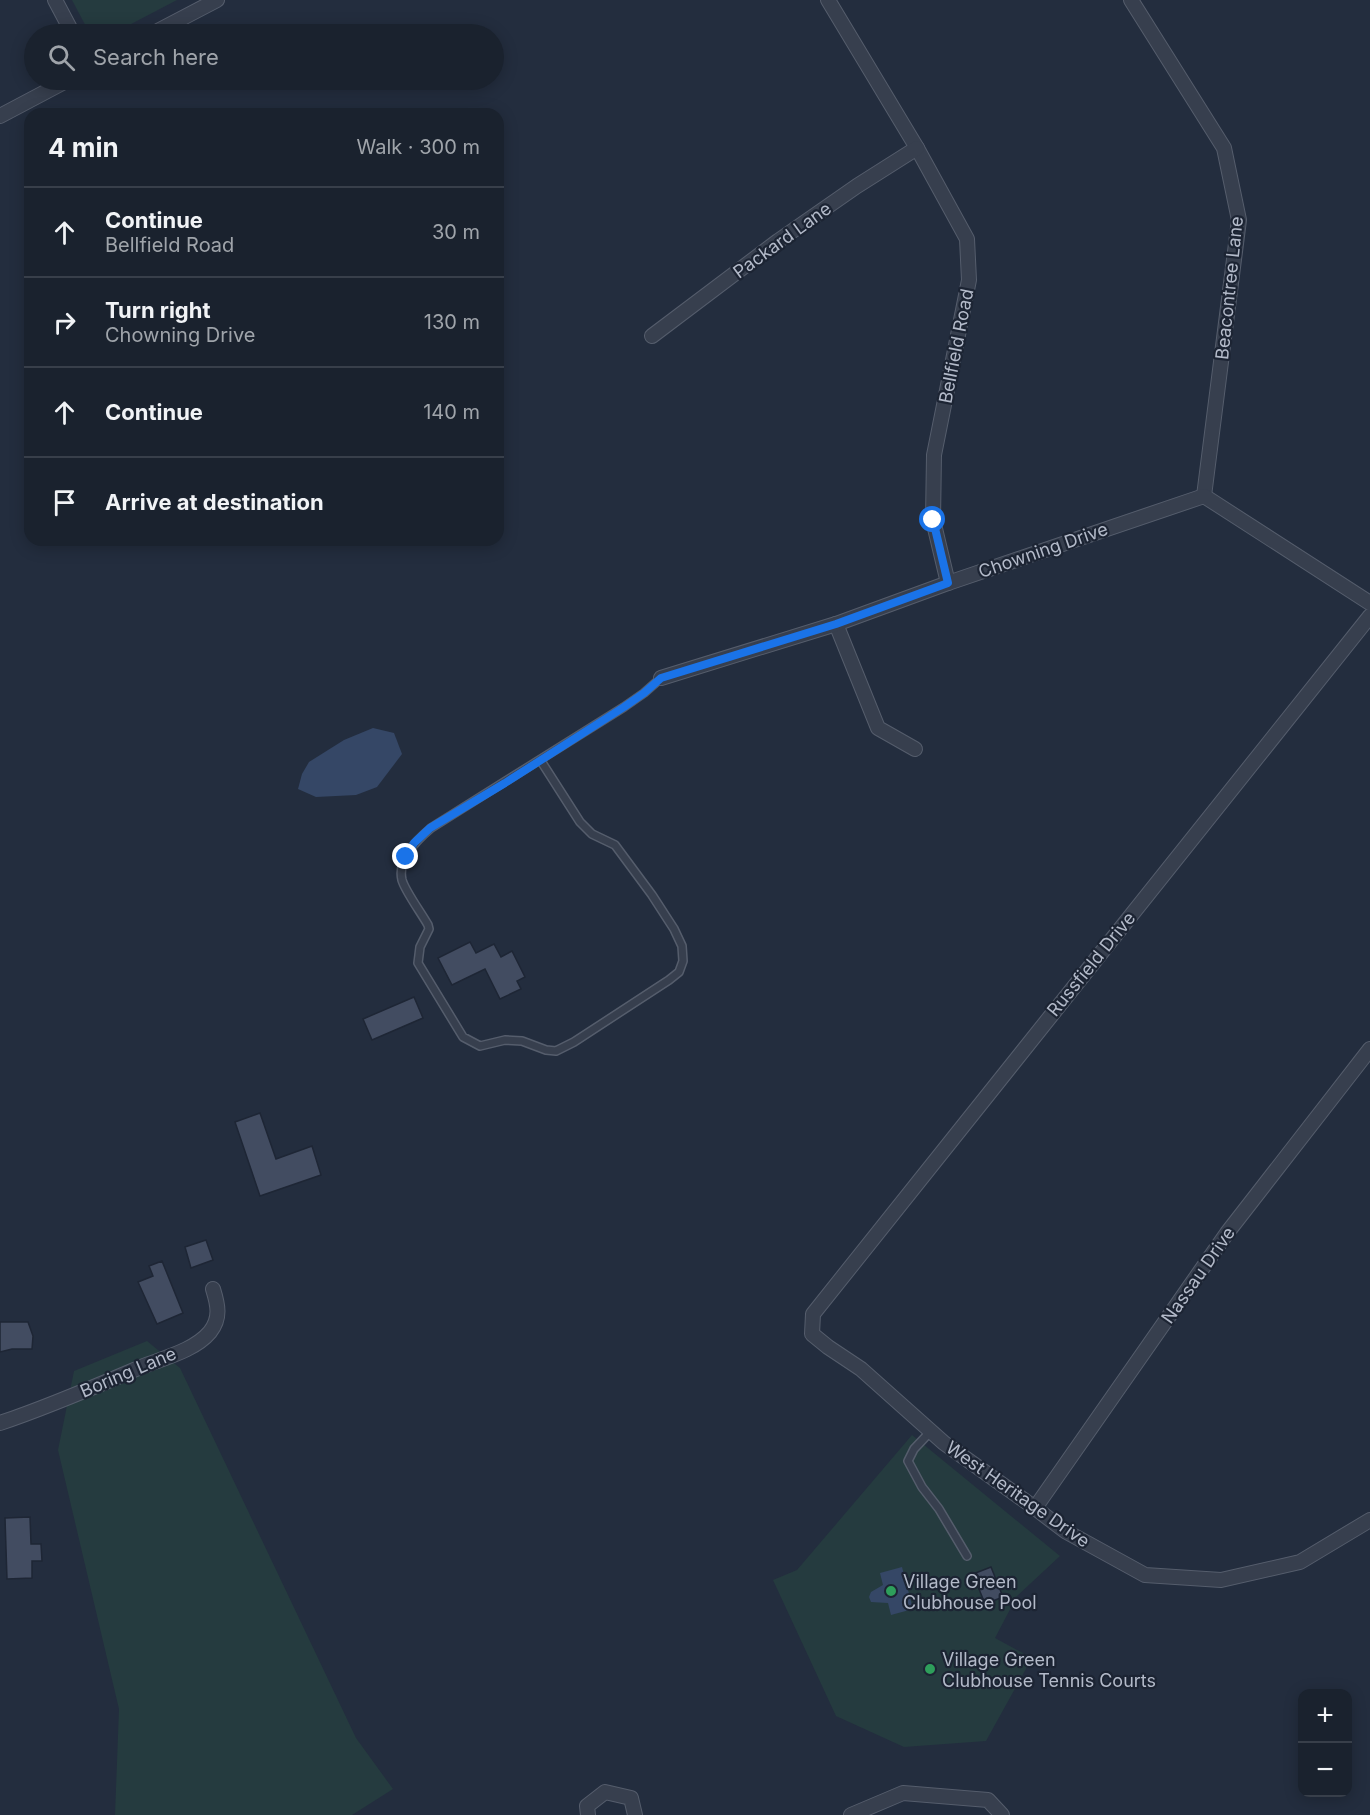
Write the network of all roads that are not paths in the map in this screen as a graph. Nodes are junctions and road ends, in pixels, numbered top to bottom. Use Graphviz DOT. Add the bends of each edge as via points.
graph roads {
  1 [pos="55,0"];
  2 [pos="217,0"];
  3 [pos="828,0"];
  4 [pos="1131,0"];
  5 [pos="68,24"];
  6 [pos="171,24"];
  7 [pos="50,90"];
  8 [pos="0,117"];
  9 [pos="917,148"];
  10 [pos="652,336"];
  11 [pos="1204,495"];
  12 [pos="948,583"];
  13 [pos="1370,603"];
  14 [pos="1370,616"];
  15 [pos="836,624"];
  16 [pos="661,678"];
  17 [pos="915,749"];
  18 [pos="541,761"];
  19 [pos="1370,1049"];
  20 [pos="213,1288"];
  21 [pos="813,1314"];
  22 [pos="0,1424"];
  23 [pos="931,1431"];
  24 [pos="1035,1508"];
  25 [pos="1370,1520"];
  26 [pos="967,1556"];
  27 [pos="588,1815"];
  28 [pos="635,1815"];
  29 [pos="851,1815"];
  30 [pos="1002,1815"];
  1 -- 5 [label="street"];
  2 -- 6 [label="street"];
  3 -- 9 [label="street, Bellfield Road"];
  4 -- 11 [label="street, Beacontree Lane" via="1224,148 1239,219"];
  7 -- 8 [label="street"];
  9 -- 10 [label="street, Packard Lane" via="778,241"];
  9 -- 12 [label="street, Bellfield Road" via="966,239 967,249 969,280 934,455 933,520"];
  11 -- 12 [label="street, Chowning Drive"];
  11 -- 13 [label="street"];
  12 -- 15 [label="street, Chowning Drive"];
  14 -- 21 [label="street, Russfield Drive"];
  15 -- 16 [label="street, Chowning Drive"];
  15 -- 17 [label="street" via="878,728"];
  16 -- 18 [label="lane"];
  18 -- 18 [label="lane" via="430,828 414,843 401,870 402,881 429,929 420,947 418,963 464,1037 480,1046 505,1040 522,1041 556,1051 669,980 679,972 683,961 682,946 652,895 615,845 592,834 580,822"];
  19 -- 24 [label="street, Nassau Drive" via="1227,1233"];
  20 -- 22 [label="street, Boring Lane" via="219,1312 217,1321 197,1342"];
  21 -- 23 [label="street, West Heritage Drive" via="812,1334 861,1369"];
  23 -- 24 [label="street, West Heritage Drive"];
  23 -- 26 [label="lane" via="908,1461"];
  24 -- 25 [label="street, West Heritage Drive" via="1065,1531 1145,1575 1221,1581 1300,1562"];
  27 -- 28 [label="street" via="587,1806 605,1792 631,1798"];
  29 -- 30 [label="street" via="903,1793 988,1800"];
}
